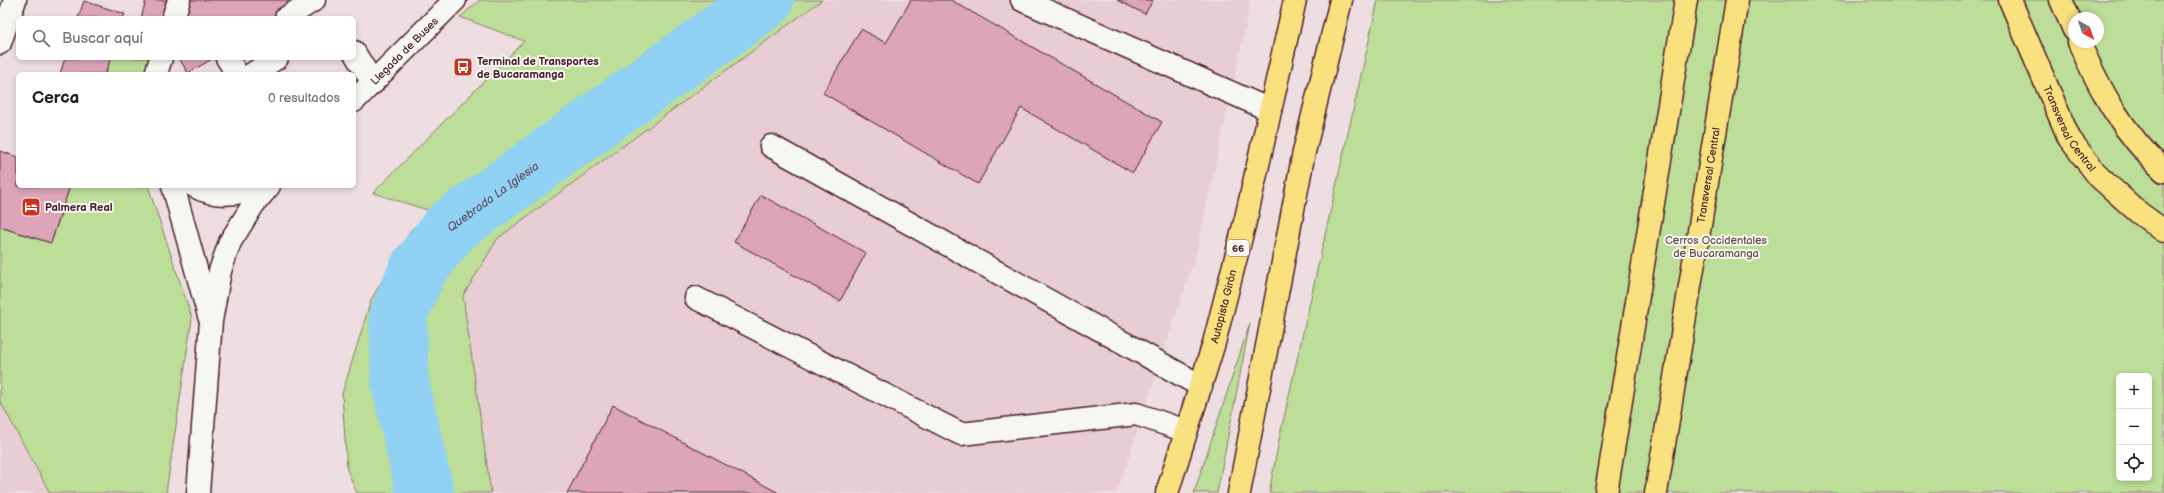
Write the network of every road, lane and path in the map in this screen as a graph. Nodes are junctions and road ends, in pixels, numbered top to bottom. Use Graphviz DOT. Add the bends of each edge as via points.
graph roads {
  1 [pos="15,0"];
  2 [pos="179,0"];
  3 [pos="314,0"];
  4 [pos="1022,0"];
  5 [pos="1295,0"];
  6 [pos="1341,0"];
  7 [pos="1686,0"];
  8 [pos="1737,0"];
  9 [pos="2010,0"];
  10 [pos="2061,0"];
  11 [pos="448,2"];
  12 [pos="174,16"];
  13 [pos="289,16"];
  14 [pos="2068,16"];
  15 [pos="0,43"];
  16 [pos="2082,48"];
  17 [pos="356,55"];
  18 [pos="160,60"];
  19 [pos="228,60"];
  20 [pos="274,60"];
  21 [pos="157,72"];
  22 [pos="236,72"];
  23 [pos="255,72"];
  24 [pos="374,83"];
  25 [pos="356,99"];
  26 [pos="1270,110"];
  27 [pos="771,146"];
  28 [pos="2164,171"];
  29 [pos="174,188"];
  30 [pos="200,188"];
  31 [pos="253,188"];
  32 [pos="267,188"];
  33 [pos="2164,231"];
  34 [pos="696,298"];
  35 [pos="211,321"];
  36 [pos="1201,386"];
  37 [pos="1186,430"];
  38 [pos="198,493"];
  39 [pos="1167,493"];
  40 [pos="1239,493"];
  41 [pos="1606,493"];
  42 [pos="1656,493"];
  1 -- 15 [label="lane"];
  2 -- 12 [label="lane"];
  3 -- 13 [label="lane"];
  4 -- 26 [label="lane"];
  5 -- 26 [label="main road, Autopista Girón / 66"];
  6 -- 40 [label="main road" via="1304,152"];
  7 -- 41 [label="main road"];
  8 -- 42 [label="main road, Transversal Central"];
  9 -- 33 [label="main road, Transversal Central" via="2069,138 2099,177"];
  10 -- 14 [label="main road"];
  11 -- 24 [label="lane, Llegada de Buses"];
  16 -- 28 [label="main road" via="2098,86 2122,125"];
  17 -- 24 [label="lane"];
  18 -- 21 [label="lane"];
  19 -- 22 [label="lane"];
  20 -- 23 [label="lane"];
  24 -- 25 [label="lane, Llegada de Buses"];
  26 -- 36 [label="main road, Autopista Girón / 66" via="1245,222"];
  27 -- 36 [label="lane"];
  29 -- 35 [label="lane"];
  30 -- 31 [label="lane" via="219,194 234,194"];
  32 -- 35 [label="lane" via="253,205 230,242 220,271"];
  34 -- 37 [label="lane" via="961,434 1136,414"];
  35 -- 38 [label="lane"];
  36 -- 37 [label="main road, Autopista Girón / 66"];
  37 -- 39 [label="main road, Autopista Girón / 66"];
}
